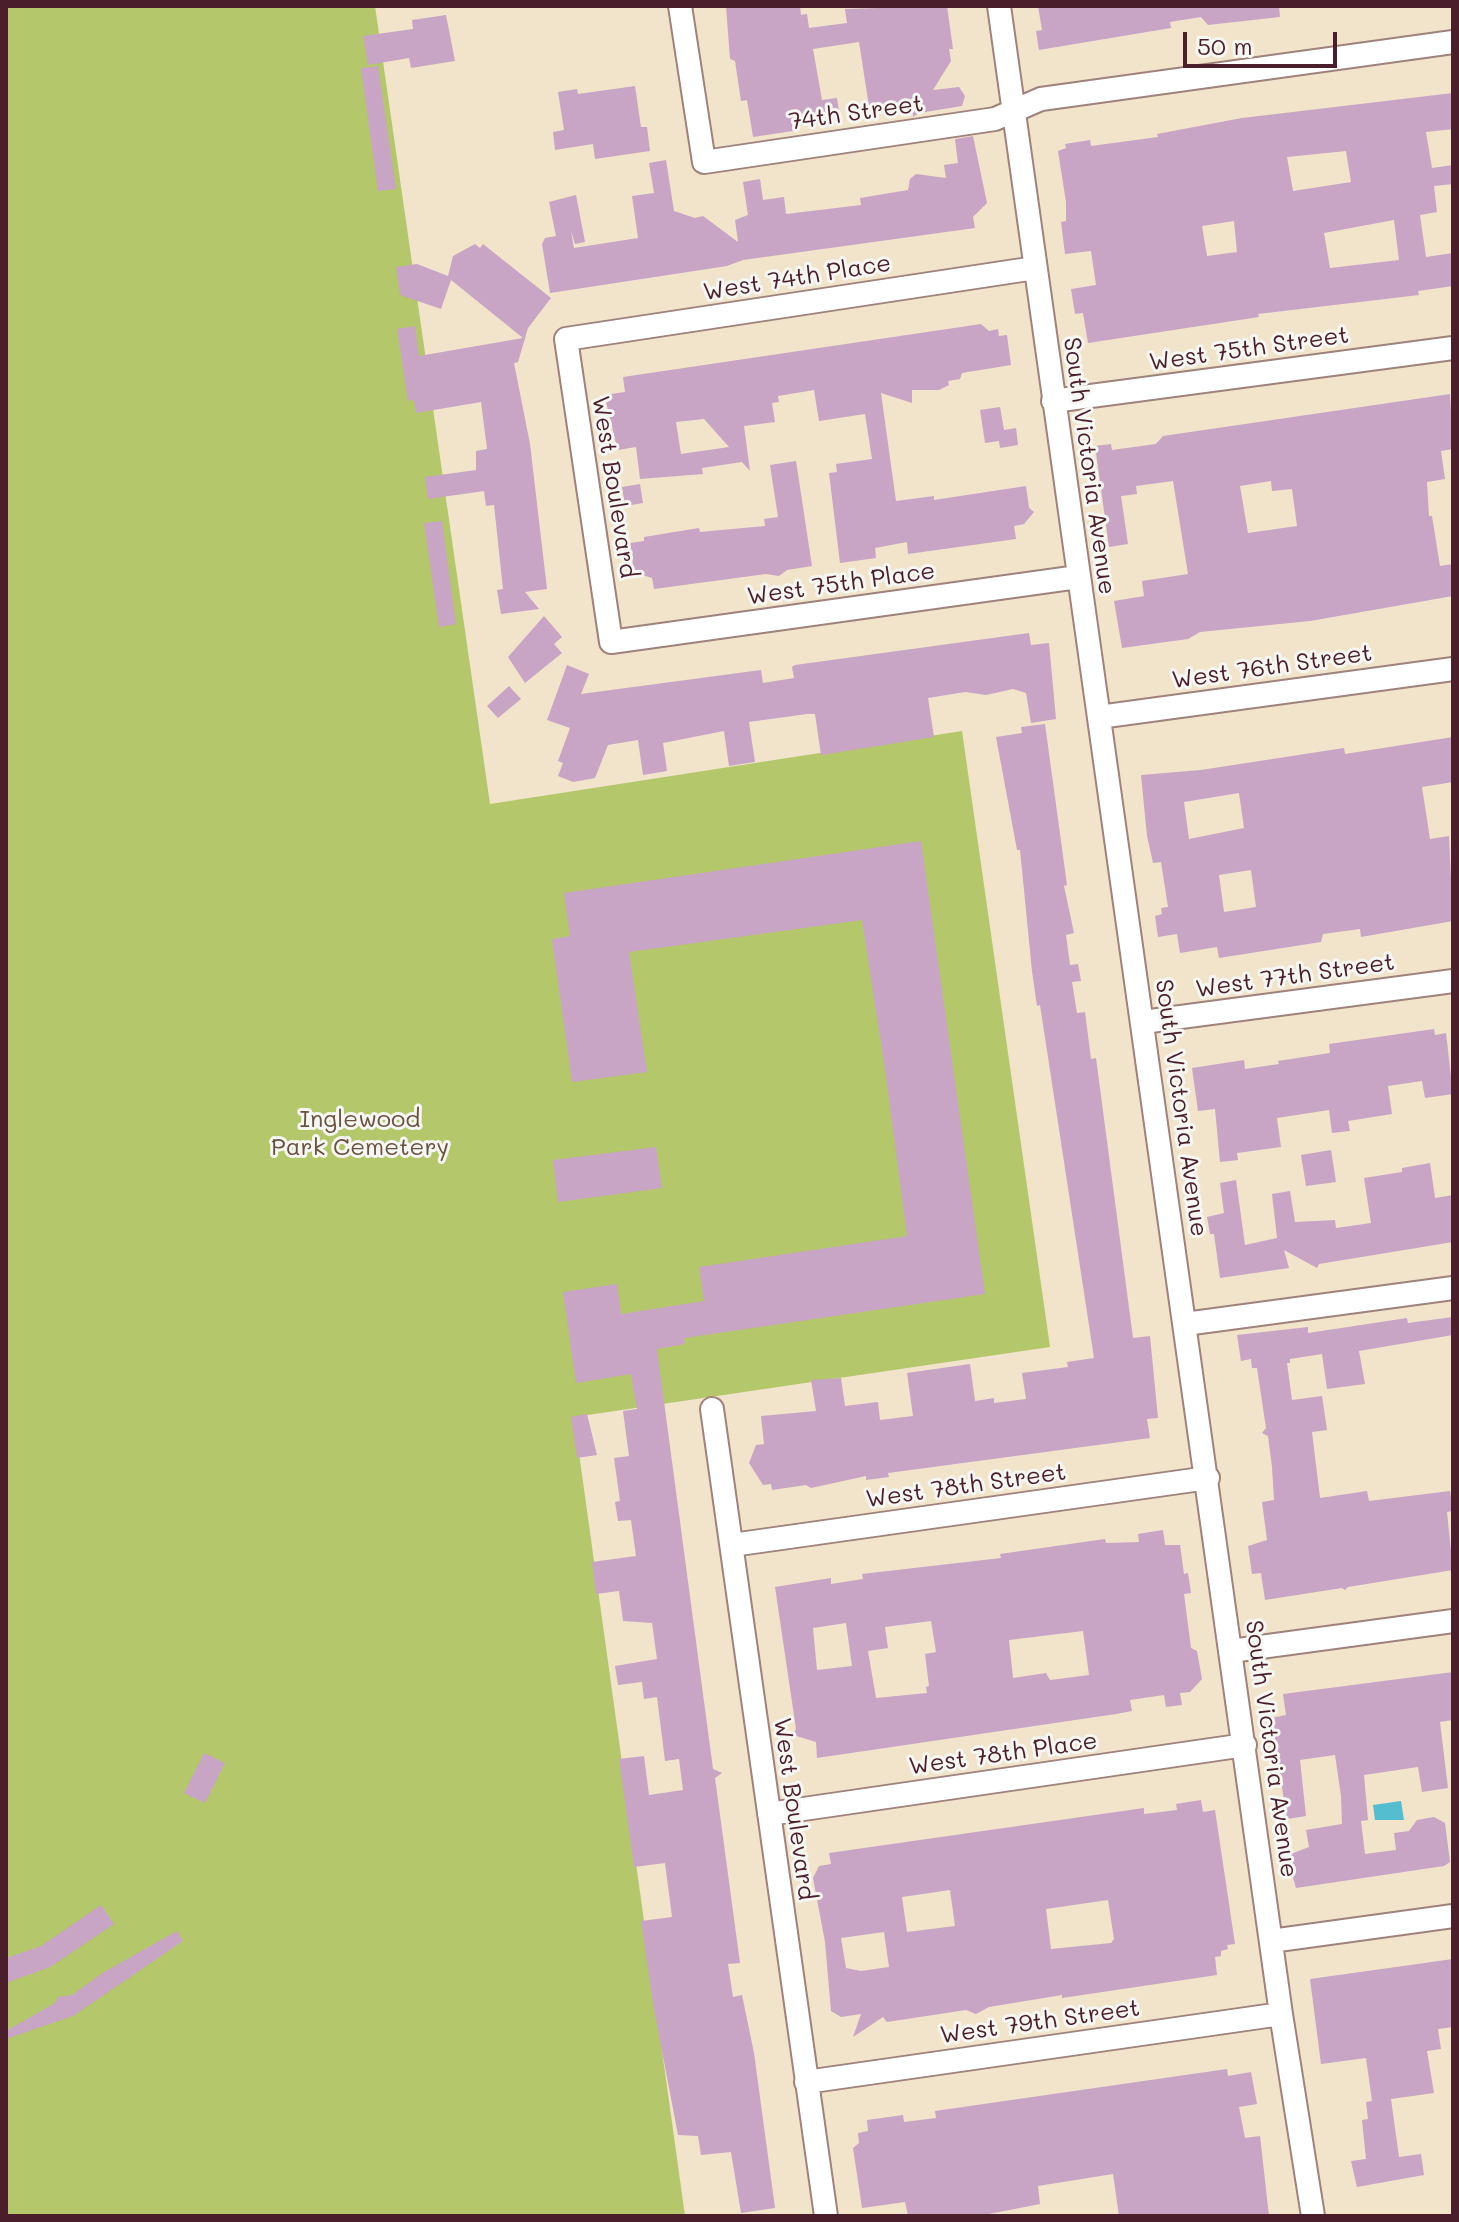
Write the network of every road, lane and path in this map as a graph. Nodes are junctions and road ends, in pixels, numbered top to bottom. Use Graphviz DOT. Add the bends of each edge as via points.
graph roads {
  1 [pos="680,6"];
  2 [pos="999,6"];
  3 [pos="1453,42"];
  4 [pos="1013,109"];
  5 [pos="1035,268"];
  6 [pos="566,339"];
  7 [pos="1453,348"];
  8 [pos="1053,401"];
  9 [pos="1078,577"];
  10 [pos="611,642"];
  11 [pos="1453,669"];
  12 [pos="1099,717"];
  13 [pos="1453,981"];
  14 [pos="1143,1022"];
  15 [pos="1453,1288"];
  16 [pos="1185,1324"];
  17 [pos="712,1409"];
  18 [pos="1208,1478"];
  19 [pos="732,1545"];
  20 [pos="1453,1621"];
  21 [pos="1231,1651"];
  22 [pos="1245,1745"];
  23 [pos="769,1814"];
  24 [pos="1453,1916"];
  25 [pos="1271,1941"];
  26 [pos="1281,2014"];
  27 [pos="806,2082"];
  28 [pos="826,2216"];
  29 [pos="1313,2216"];
  1 -- 4 [label="street, 74th Street" via="704,162 995,119"];
  2 -- 4 [label="street, South Victoria Avenue"];
  3 -- 4 [label="street, 74th Street" via="1041,99"];
  4 -- 5 [label="street, South Victoria Avenue"];
  5 -- 6 [label="street, West 74th Place"];
  5 -- 8 [label="street, South Victoria Avenue"];
  6 -- 10 [label="street, West Boulevard"];
  7 -- 8 [label="street, West 75th Street"];
  8 -- 9 [label="street, South Victoria Avenue"];
  9 -- 10 [label="street, West 75th Place"];
  9 -- 12 [label="street, South Victoria Avenue"];
  11 -- 12 [label="street, West 76th Street"];
  12 -- 14 [label="street, South Victoria Avenue"];
  13 -- 14 [label="street, West 77th Street"];
  14 -- 16 [label="street, South Victoria Avenue"];
  15 -- 16 [label="street"];
  16 -- 18 [label="street, South Victoria Avenue"];
  17 -- 19 [label="street, West Boulevard"];
  18 -- 19 [label="street, West 78th Street"];
  18 -- 21 [label="street, South Victoria Avenue"];
  19 -- 23 [label="street, West Boulevard"];
  20 -- 21 [label="street"];
  21 -- 22 [label="street, South Victoria Avenue"];
  22 -- 23 [label="street, West 78th Place"];
  22 -- 25 [label="street, South Victoria Avenue"];
  23 -- 27 [label="street, West Boulevard"];
  24 -- 25 [label="street"];
  25 -- 26 [label="street, South Victoria Avenue"];
  26 -- 27 [label="street, West 79th Street"];
  26 -- 29 [label="street, South Victoria Avenue"];
  27 -- 28 [label="street, West Boulevard"];
}
